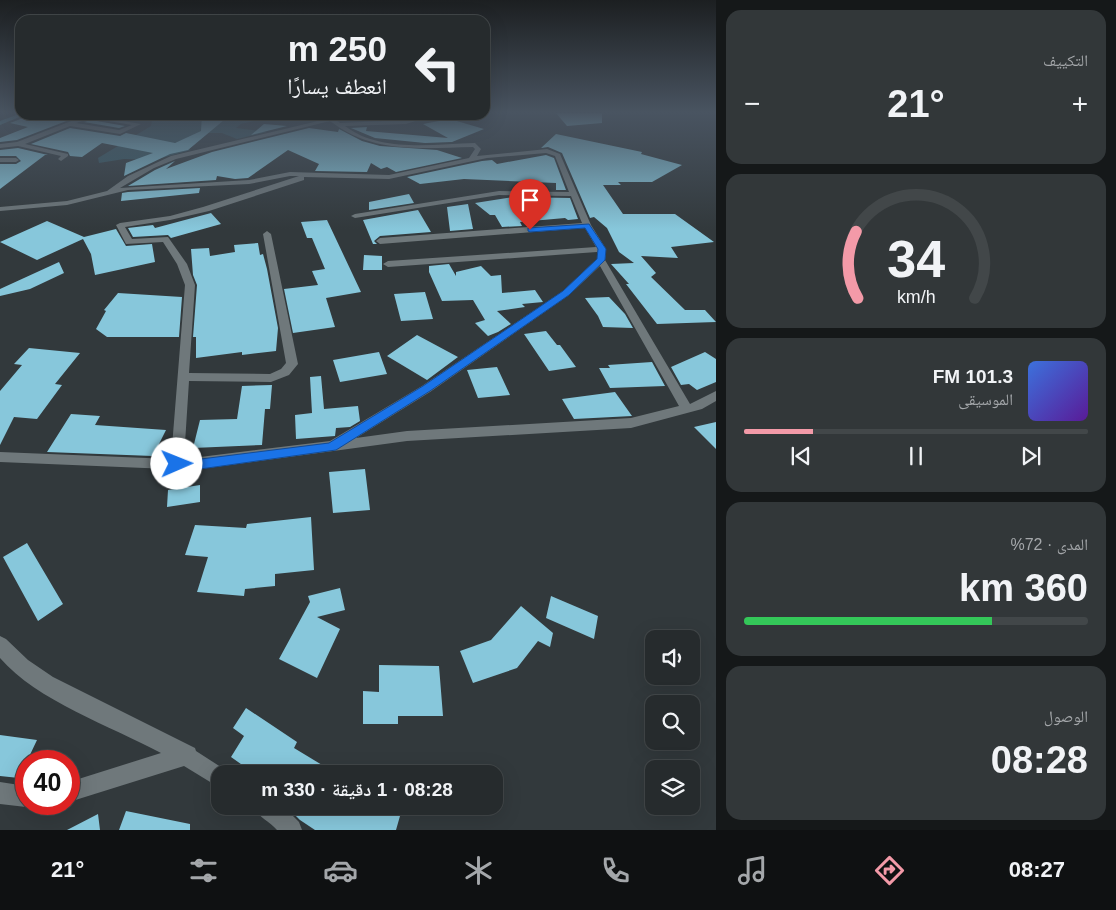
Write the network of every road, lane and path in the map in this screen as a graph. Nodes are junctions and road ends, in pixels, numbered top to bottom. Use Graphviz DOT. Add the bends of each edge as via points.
graph roads {
  1 [pos="52,152"];
  2 [pos="194,152"];
  3 [pos="476,152"];
  4 [pos="61,159"];
  5 [pos="472,159"];
  6 [pos="0,160"];
  7 [pos="16,160"];
  8 [pos="315,174"];
  9 [pos="109,193"];
  10 [pos="573,194"];
  11 [pos="0,209"];
  12 [pos="355,216"];
  13 [pos="587,225"];
  14 [pos="267,234"];
  15 [pos="380,241"];
  16 [pos="601,254"];
  17 [pos="388,264"];
  18 [pos="182,377"];
  19 [pos="716,395"];
  20 [pos="687,409"];
  21 [pos="331,447"];
  22 [pos="0,457"];
  23 [pos="177,464"];
  24 [pos="0,645"];
  25 [pos="188,755"];
  26 [pos="211,772"];
  27 [pos="80,789"];
  28 [pos="0,792"];
  29 [pos="15,794"];
  30 [pos="278,815"];
  31 [pos="291,830"];
  1 -- 4 [label="street" via="66,155"];
  2 -- 9 [label="street" via="125,179"];
  3 -- 5 [label="street"];
  5 -- 8 [label="street" via="389,177"];
  5 -- 10 [label="street" via="527,152 558,155"];
  6 -- 7 [label="street"];
  8 -- 9 [label="street" via="290,174 249,182 128,188"];
  8 -- 18 [label="street" via="206,209 120,225 129,242 165,239 182,264 190,285"];
  9 -- 11 [label="street" via="67,203"];
  10 -- 12 [label="street" via="499,193"];
  10 -- 13 [label="street"];
  13 -- 15 [label="street"];
  13 -- 16 [label="street"];
  14 -- 18 [label="street" via="292,364 285,372 271,378"];
  16 -- 17 [label="street"];
  16 -- 20 [label="street"];
  16 -- 21 [label="street" via="566,293 426,389"];
  18 -- 23 [label="street"];
  19 -- 20 [label="street"];
  20 -- 21 [label="street" via="631,423 407,436"];
  21 -- 23 [label="street" via="193,465"];
  22 -- 23 [label="street"];
  24 -- 25 [label="street" via="42,682"];
  25 -- 26 [label="street"];
  25 -- 27 [label="street"];
  28 -- 29 [label="street"];
  30 -- 31 [label="street"];
}
